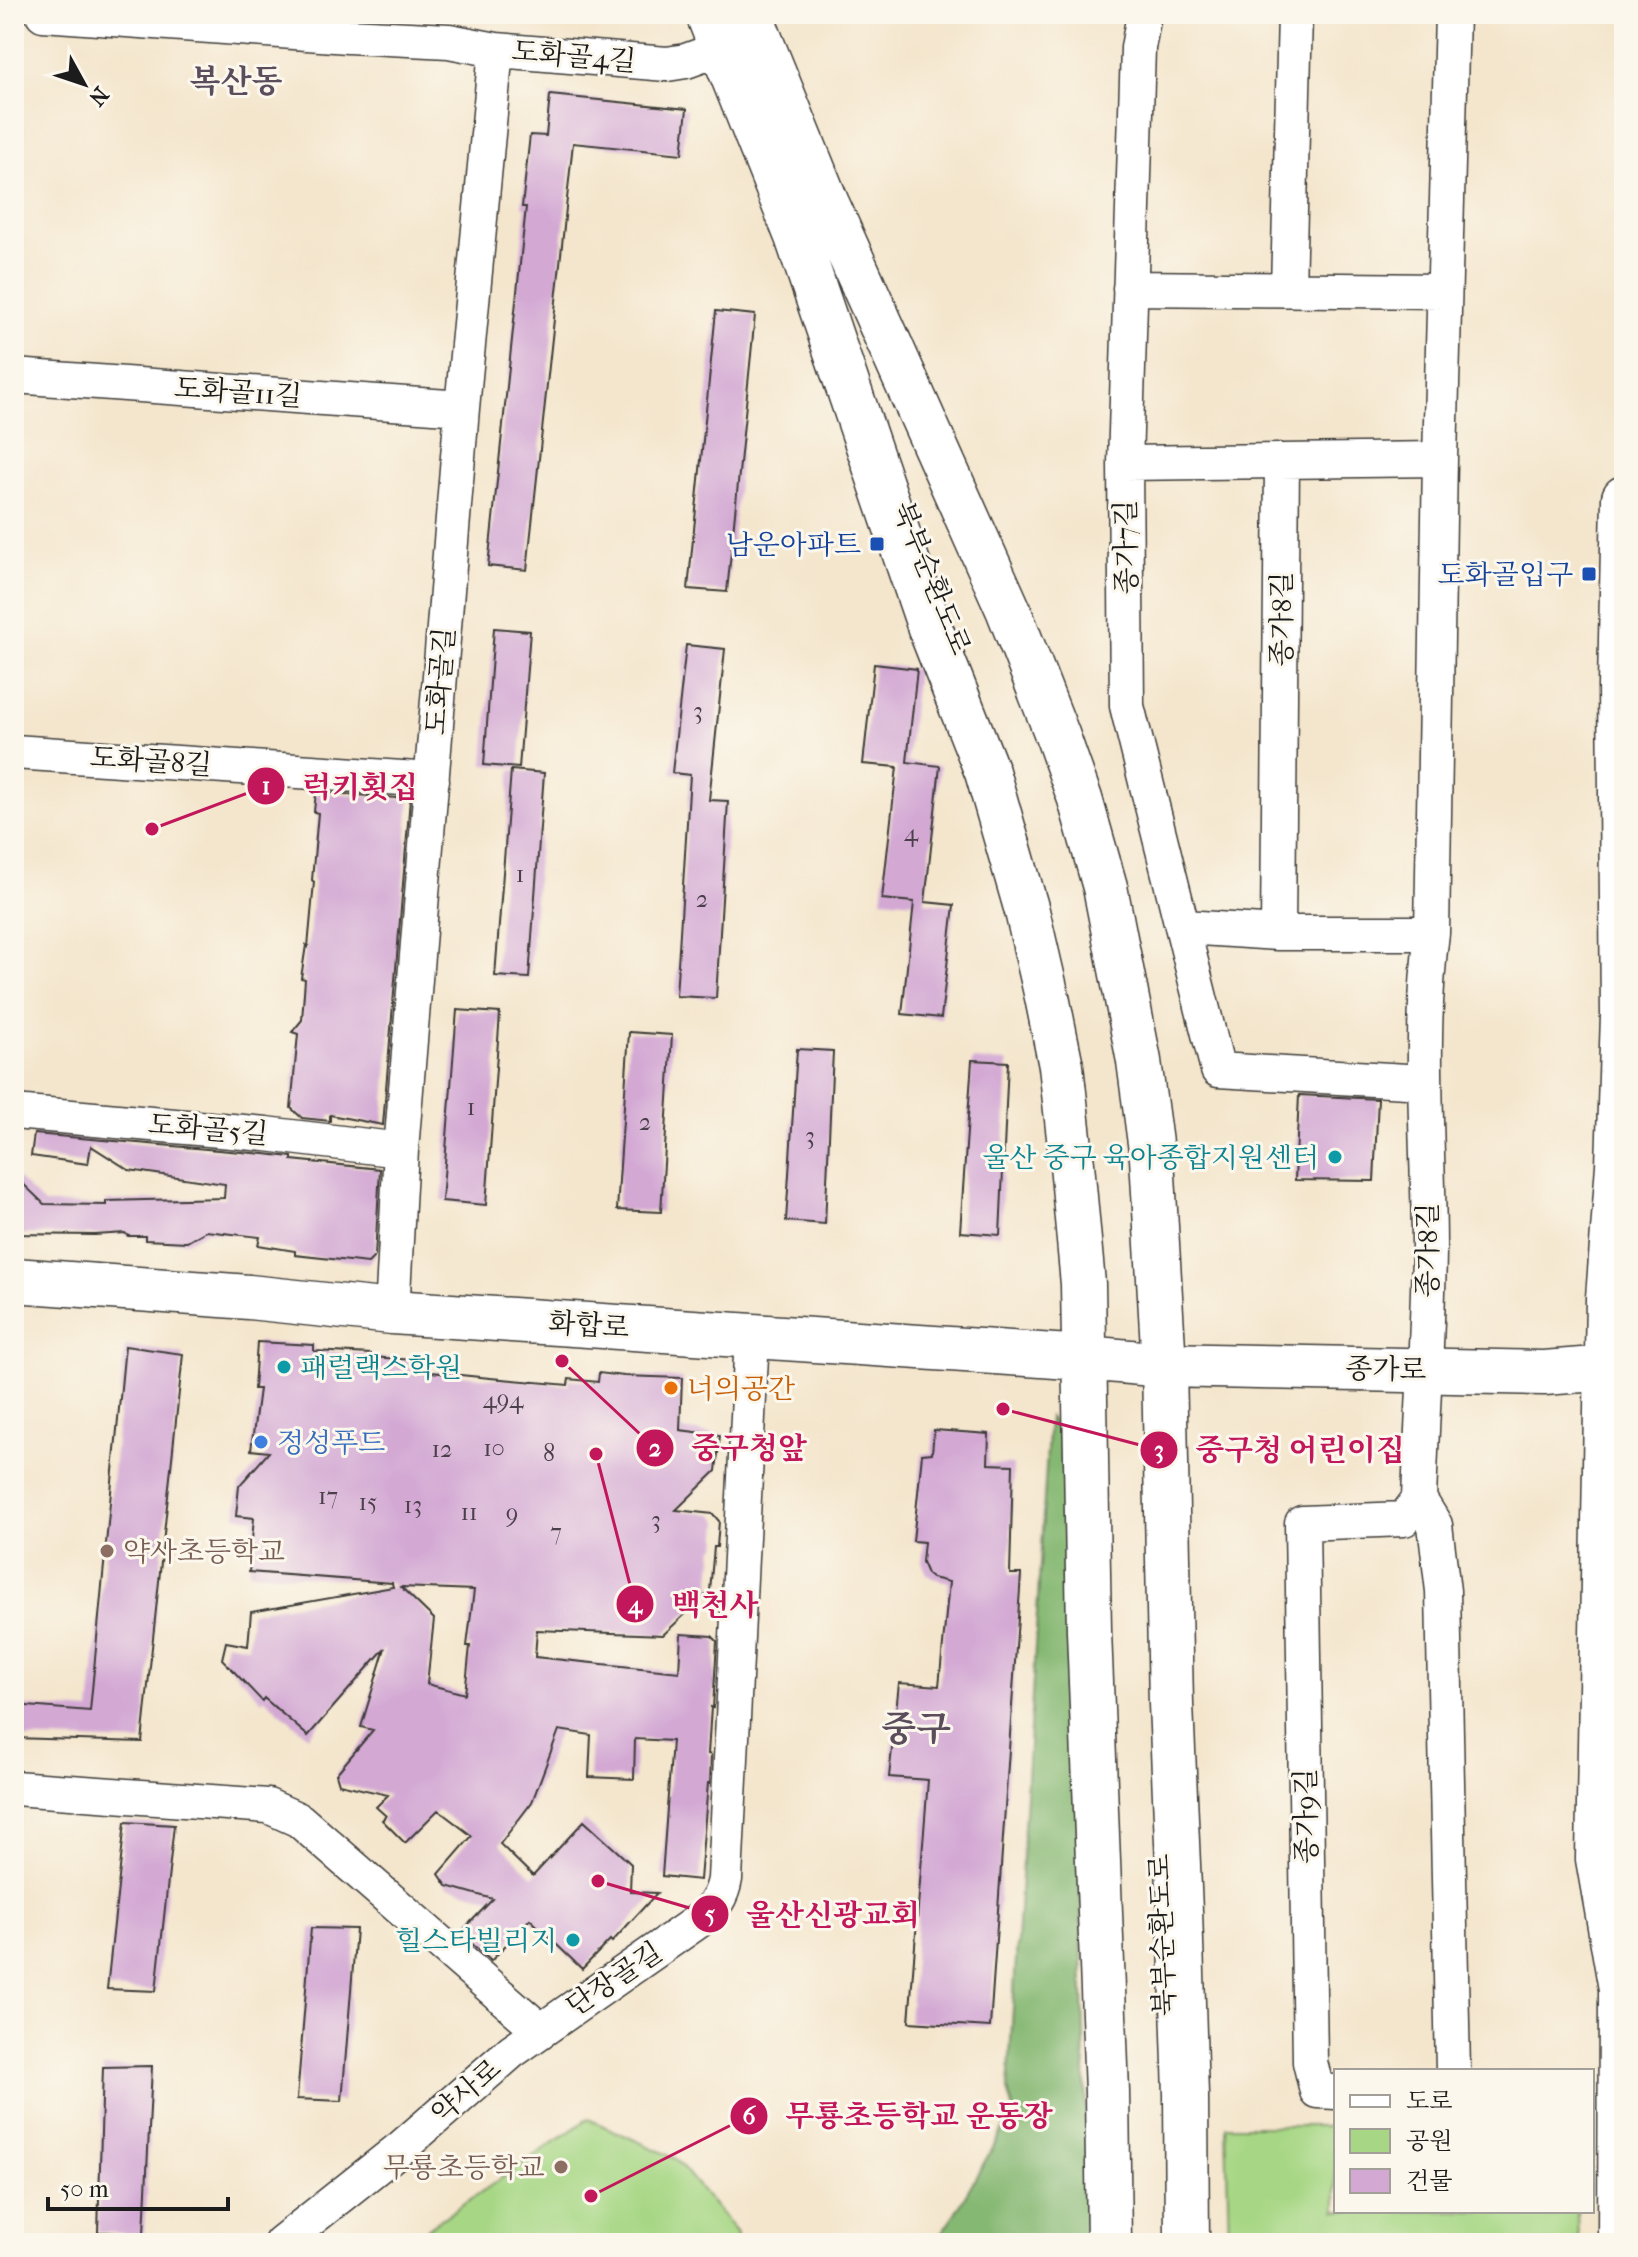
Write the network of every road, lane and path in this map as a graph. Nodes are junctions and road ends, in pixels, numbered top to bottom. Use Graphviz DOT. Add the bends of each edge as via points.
graph roads {
  1 [pos="43,14"];
  2 [pos="750,14"];
  3 [pos="1144,14"];
  4 [pos="1295,14"];
  5 [pos="1452,14"];
  6 [pos="715,31"];
  7 [pos="496,50"];
  8 [pos="810,214"];
  9 [pos="1130,288"];
  10 [pos="1288,289"];
  11 [pos="1444,291"];
  12 [pos="14,376"];
  13 [pos="462,408"];
  14 [pos="1440,459"];
  15 [pos="1282,462"];
  16 [pos="1125,463"];
  17 [pos="1624,498"];
  18 [pos="14,752"];
  19 [pos="432,780"];
  20 [pos="1184,927"];
  21 [pos="1278,933"];
  22 [pos="1432,933"];
  23 [pos="1424,1082"];
  24 [pos="14,1112"];
  25 [pos="401,1150"];
  26 [pos="1135,1159"];
  27 [pos="1091,1163"];
  28 [pos="14,1280"];
  29 [pos="392,1312"];
  30 [pos="752,1336"];
  31 [pos="1085,1358"];
  32 [pos="1164,1365"];
  33 [pos="1608,1368"];
  34 [pos="1424,1369"];
  35 [pos="1419,1499"];
  36 [pos="1152,1628"];
  37 [pos="1109,1631"];
  38 [pos="14,1788"];
  39 [pos="540,2030"];
  40 [pos="1453,2069"];
  41 [pos="1334,2092"];
  42 [pos="1606,2114"];
  43 [pos="281,2243"];
  44 [pos="1109,2243"];
  45 [pos="1128,2243"];
  46 [pos="1168,2243"];
  47 [pos="1187,2243"];
  48 [pos="1620,2243"];
  1 -- 7 [label="street, 도화골4길" via="449,41"];
  2 -- 8 [label="main road, 북부순환도로"];
  3 -- 9 [label="street, 종가7길" via="1138,48"];
  4 -- 10 [label="street"];
  5 -- 11 [label="street, 종가8길"];
  6 -- 7 [label="street, 도화골4길" via="686,61 667,64"];
  6 -- 8 [label="main road, 북부순환도로"];
  7 -- 13 [label="street, 도화골길"];
  8 -- 26 [label="main road, 북부순환도로" via="1004,645 1064,805 1106,976"];
  8 -- 27 [label="main road, 북부순환도로" via="1019,816 1064,991"];
  8 -- 31 [label="main road" via="930,628 987,772 1027,911 1061,1066 1083,1284"];
  8 -- 32 [label="main road" via="1008,609 1080,799 1105,887 1139,1061 1152,1158"];
  9 -- 10 [label="street"];
  9 -- 16 [label="street, 종가7길"];
  10 -- 11 [label="street"];
  11 -- 14 [label="street, 종가8길"];
  12 -- 13 [label="street, 도화골11길"];
  13 -- 19 [label="street, 도화골길"];
  14 -- 15 [label="street"];
  14 -- 22 [label="street, 종가8길"];
  15 -- 16 [label="street"];
  15 -- 21 [label="street, 종가8길"];
  16 -- 20 [label="street, 종가7길" via="1127,706"];
  17 -- 33 [label="main road" via="1623,1015"];
  18 -- 19 [label="street, 도화골8길"];
  19 -- 25 [label="street, 도화골길"];
  20 -- 21 [label="street"];
  20 -- 23 [label="street, 종가7길" via="1218,1070"];
  21 -- 22 [label="street"];
  22 -- 23 [label="street, 종가8길"];
  23 -- 34 [label="street, 종가8길" via="1429,1249"];
  24 -- 25 [label="street, 도화골5길"];
  25 -- 29 [label="street, 도화골길"];
  28 -- 29 [label="main road, 화합로"];
  29 -- 30 [label="main road, 화합로"];
  30 -- 31 [label="main road, 화합로"];
  30 -- 39 [label="street, 단장골길" via="723,1893 701,1919"];
  31 -- 32 [label="main road, 화합로"];
  31 -- 44 [label="main road"];
  32 -- 34 [label="main road, 종가로"];
  32 -- 47 [label="main road"];
  33 -- 34 [label="main road, 종가로" via="1544,1373"];
  33 -- 42 [label="main road" via="1598,1859 1621,1989"];
  34 -- 35 [label="street, 종가8길"];
  35 -- 40 [label="street" via="1435,1525 1443,1591"];
  35 -- 41 [label="street, 종가9길" via="1404,1519 1302,1523 1310,2062 1317,2091"];
  36 -- 46 [label="main road, 북부순환도로"];
  37 -- 45 [label="main road, 북부순환도로"];
  38 -- 39 [label="street, 단장골길" via="268,1806 299,1820"];
  39 -- 43 [label="street, 약사로"];
  42 -- 48 [label="main road"];
}
